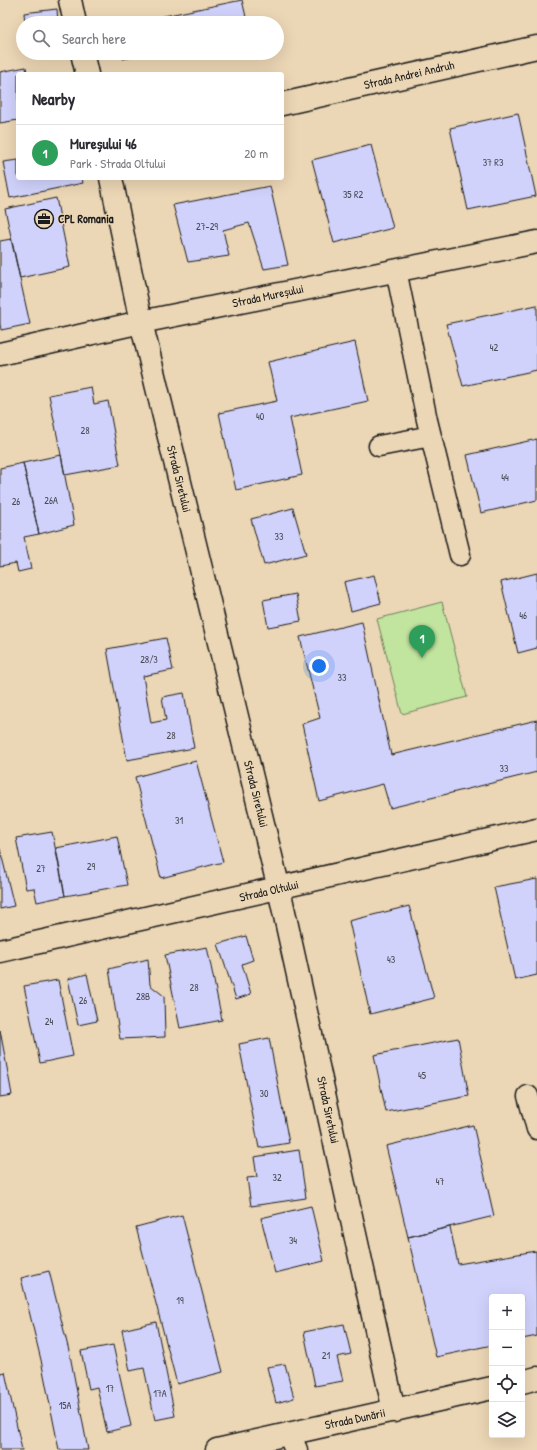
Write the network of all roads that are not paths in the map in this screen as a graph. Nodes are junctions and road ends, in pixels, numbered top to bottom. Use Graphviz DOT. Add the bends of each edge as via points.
graph roads {
  1 [pos="70,0"];
  2 [pos="73,16"];
  3 [pos="537,47"];
  4 [pos="84,60"];
  5 [pos="87,72"];
  6 [pos="284,104"];
  7 [pos="111,180"];
  8 [pos="537,242"];
  9 [pos="396,270"];
  10 [pos="141,322"];
  11 [pos="0,354"];
  12 [pos="431,436"];
  13 [pos="379,446"];
  14 [pos="460,555"];
  15 [pos="537,829"];
  16 [pos="279,889"];
  17 [pos="0,952"];
  18 [pos="528,1096"];
  19 [pos="537,1129"];
  20 [pos="537,1378"];
  21 [pos="525,1381"];
  22 [pos="489,1389"];
  23 [pos="394,1411"];
  24 [pos="293,1442"];
  25 [pos="217,1450"];
  1 -- 2 [label="street"];
  3 -- 6 [label="street, Strada Andrei Andruh"];
  4 -- 5 [label="street"];
  7 -- 10 [label="street, Strada Siretului"];
  8 -- 9 [label="street, Strada Mureșului"];
  9 -- 10 [label="street, Strada Mureșului"];
  9 -- 12 [label="lane"];
  10 -- 11 [label="street, Strada Mureșului"];
  10 -- 16 [label="street, Strada Siretului"];
  12 -- 13 [label="lane"];
  12 -- 14 [label="lane"];
  15 -- 16 [label="street, Strada Oltului"];
  16 -- 17 [label="street, Strada Oltului"];
  16 -- 23 [label="street, Strada Siretului"];
  18 -- 19 [label="lane"];
  20 -- 21 [label="street"];
  22 -- 23 [label="street, Strada Dunării"];
  23 -- 24 [label="street, Strada Dunării"];
  24 -- 25 [label="street, Strada Dunării"];
}
